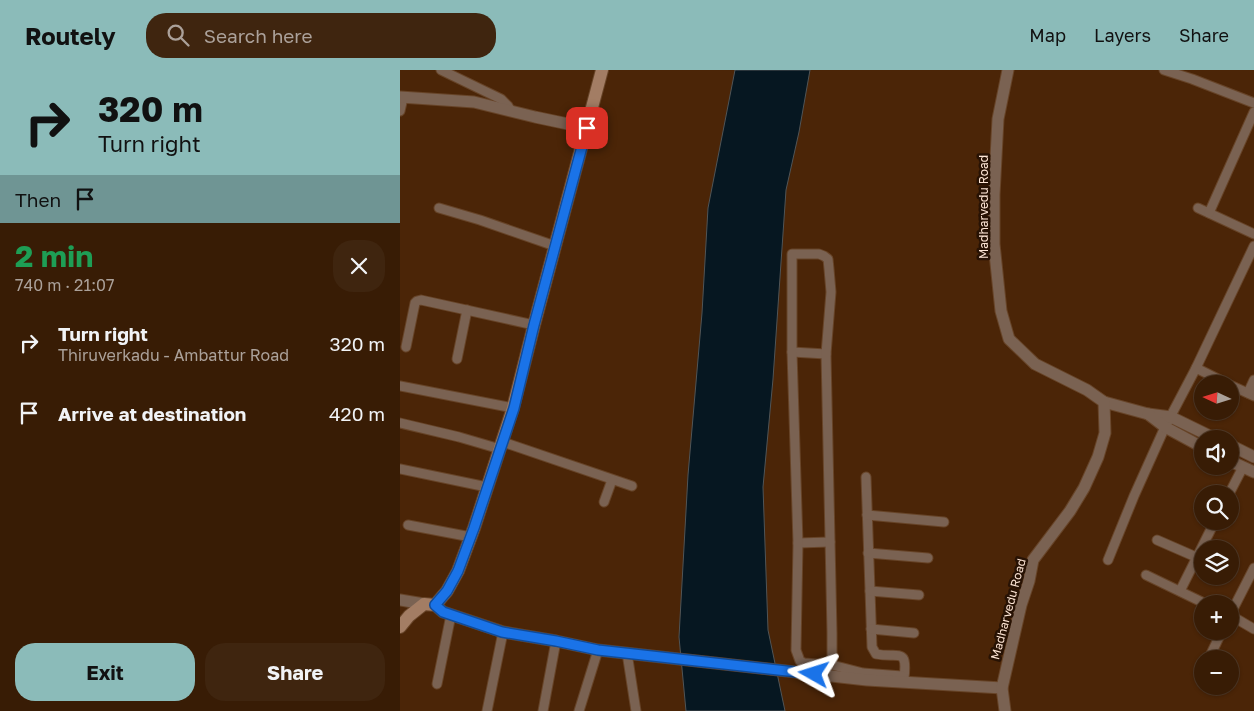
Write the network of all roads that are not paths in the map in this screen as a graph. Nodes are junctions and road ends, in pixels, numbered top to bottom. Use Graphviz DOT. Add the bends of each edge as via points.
graph roads {
  1 [pos="441,70"];
  2 [pos="602,70"];
  3 [pos="1008,70"];
  4 [pos="1164,70"];
  5 [pos="401,98"];
  6 [pos="1254,103"];
  7 [pos="400,111"];
  8 [pos="511,111"];
  9 [pos="1254,112"];
  10 [pos="587,128"];
  11 [pos="440,208"];
  12 [pos="1198,208"];
  13 [pos="1209,213"];
  14 [pos="1254,234"];
  15 [pos="555,246"];
  16 [pos="1254,246"];
  17 [pos="467,310"];
  18 [pos="534,325"];
  19 [pos="406,348"];
  20 [pos="792,352"];
  21 [pos="826,354"];
  22 [pos="457,359"];
  23 [pos="1196,368"];
  24 [pos="1210,375"];
  25 [pos="1254,380"];
  26 [pos="400,386"];
  27 [pos="1239,389"];
  28 [pos="1251,394"];
  29 [pos="1104,402"];
  30 [pos="514,408"];
  31 [pos="1148,414"];
  32 [pos="1171,417"];
  33 [pos="400,423"];
  34 [pos="1165,427"];
  35 [pos="1198,430"];
  36 [pos="1194,443"];
  37 [pos="501,445"];
  38 [pos="1239,450"];
  39 [pos="1254,457"];
  40 [pos="400,470"];
  41 [pos="1249,470"];
  42 [pos="866,477"];
  43 [pos="612,480"];
  44 [pos="1236,485"];
  45 [pos="632,486"];
  46 [pos="487,487"];
  47 [pos="604,502"];
  48 [pos="867,515"];
  49 [pos="944,522"];
  50 [pos="408,525"];
  51 [pos="471,537"];
  52 [pos="1157,540"];
  53 [pos="830,542"];
  54 [pos="798,543"];
  55 [pos="868,553"];
  56 [pos="1194,556"];
  57 [pos="928,558"];
  58 [pos="1108,560"];
  59 [pos="1194,561"];
  60 [pos="1254,568"];
  61 [pos="1146,575"];
  62 [pos="870,590"];
  63 [pos="1180,591"];
  64 [pos="919,595"];
  65 [pos="1239,597"];
  66 [pos="1194,598"];
  67 [pos="400,600"];
  68 [pos="429,605"];
  69 [pos="451,615"];
  70 [pos="1239,620"];
  71 [pos="400,627"];
  72 [pos="871,629"];
  73 [pos="1254,629"];
  74 [pos="502,632"];
  75 [pos="914,633"];
  76 [pos="556,641"];
  77 [pos="598,650"];
  78 [pos="627,653"];
  79 [pos="832,665"];
  80 [pos="904,680"];
  81 [pos="437,684"];
  82 [pos="1002,688"];
  83 [pos="487,711"];
  84 [pos="543,711"];
  85 [pos="579,711"];
  86 [pos="636,711"];
  87 [pos="1005,711"];
  1 -- 8 [label="street" via="500,99"];
  2 -- 10 [label="main road"];
  3 -- 29 [label="street, Madharvedu Road" via="998,119 994,244 1001,311 1009,339 1036,364"];
  4 -- 6 [label="street"];
  5 -- 7 [label="street"];
  5 -- 8 [label="street" via="474,102"];
  8 -- 10 [label="street"];
  9 -- 13 [label="street"];
  10 -- 15 [label="main road"];
  11 -- 15 [label="street"];
  12 -- 13 [label="street"];
  13 -- 14 [label="street"];
  15 -- 18 [label="main road"];
  16 -- 23 [label="street"];
  17 -- 18 [label="street"];
  17 -- 19 [label="street" via="418,300"];
  17 -- 22 [label="street"];
  18 -- 30 [label="main road"];
  20 -- 21 [label="street"];
  20 -- 21 [label="street" via="792,254 819,254 828,259 831,292"];
  20 -- 54 [label="street"];
  21 -- 53 [label="street"];
  23 -- 24 [label="street"];
  23 -- 32 [label="street"];
  25 -- 28 [label="street"];
  26 -- 30 [label="street"];
  27 -- 28 [label="street"];
  29 -- 31 [label="street"];
  29 -- 82 [label="street, Madharvedu Road" via="1105,433 1084,488 1034,560"];
  30 -- 37 [label="main road"];
  31 -- 32 [label="street"];
  31 -- 34 [label="street"];
  32 -- 34 [label="street"];
  32 -- 35 [label="street"];
  33 -- 37 [label="street"];
  34 -- 36 [label="street"];
  34 -- 58 [label="street"];
  37 -- 43 [label="street"];
  37 -- 46 [label="main road"];
  38 -- 39 [label="street"];
  40 -- 46 [label="street"];
  41 -- 44 [label="street"];
  42 -- 48 [label="street"];
  43 -- 45 [label="street"];
  43 -- 47 [label="street"];
  46 -- 51 [label="main road"];
  48 -- 49 [label="street"];
  48 -- 55 [label="street"];
  50 -- 51 [label="street"];
  51 -- 68 [label="main road" via="447,591"];
  52 -- 56 [label="street"];
  53 -- 54 [label="street"];
  53 -- 79 [label="street"];
  54 -- 79 [label="street" via="796,650 804,663"];
  55 -- 57 [label="street"];
  55 -- 62 [label="street"];
  59 -- 63 [label="street"];
  60 -- 65 [label="street"];
  61 -- 63 [label="street"];
  62 -- 64 [label="street"];
  62 -- 72 [label="street"];
  63 -- 66 [label="street"];
  67 -- 68 [label="street"];
  68 -- 69 [label="street"];
  68 -- 71 [label="main road" via="409,616"];
  69 -- 74 [label="street"];
  69 -- 81 [label="street"];
  70 -- 73 [label="street"];
  72 -- 75 [label="street"];
  72 -- 80 [label="street" via="874,653 903,658 906,664"];
  74 -- 76 [label="street"];
  74 -- 83 [label="street"];
  76 -- 77 [label="street"];
  76 -- 84 [label="street"];
  77 -- 78 [label="street"];
  77 -- 85 [label="street"];
  78 -- 80 [label="street" via="867,680"];
  78 -- 86 [label="street"];
  79 -- 80 [label="street" via="902,676"];
  80 -- 82 [label="street"];
  82 -- 87 [label="street"];
}
